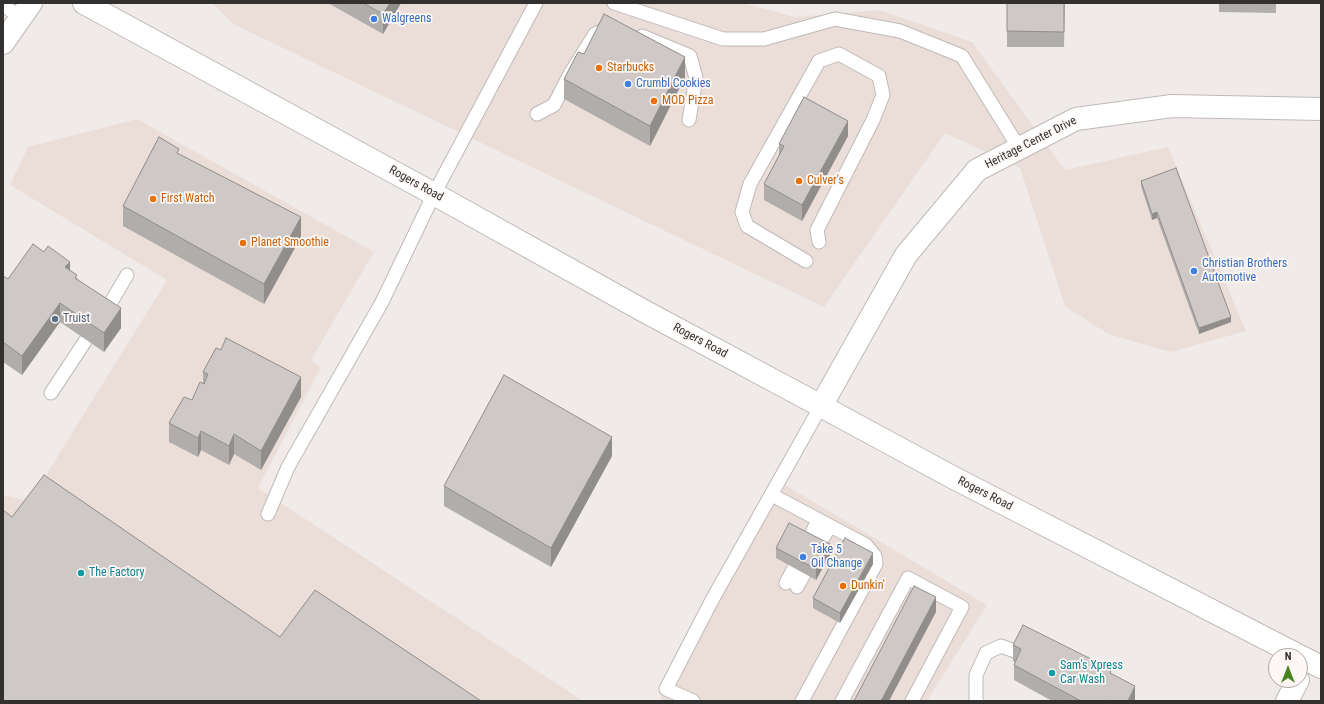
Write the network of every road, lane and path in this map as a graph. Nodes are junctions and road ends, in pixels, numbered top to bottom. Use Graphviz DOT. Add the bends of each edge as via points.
graph roads {
  1 [pos="84,3"];
  2 [pos="536,3"];
  3 [pos="614,3"];
  4 [pos="3,5"];
  5 [pos="26,11"];
  6 [pos="616,25"];
  7 [pos="629,30"];
  8 [pos="3,43"];
  9 [pos="1321,109"];
  10 [pos="537,114"];
  11 [pos="689,120"];
  12 [pos="1019,148"];
  13 [pos="434,194"];
  14 [pos="819,242"];
  15 [pos="806,261"];
  16 [pos="127,275"];
  17 [pos="103,316"];
  18 [pos="86,340"];
  19 [pos="51,393"];
  20 [pos="821,406"];
  21 [pos="772,495"];
  22 [pos="268,514"];
  23 [pos="818,520"];
  24 [pos="830,526"];
  25 [pos="799,571"];
  26 [pos="791,585"];
  27 [pos="1017,652"];
  28 [pos="1310,667"];
  29 [pos="1294,688"];
  30 [pos="693,701"];
  31 [pos="802,701"];
  32 [pos="842,701"];
  33 [pos="912,701"];
  34 [pos="978,701"];
  35 [pos="1287,701"];
  1 -- 13 [label="main road, Rogers Road"];
  2 -- 13 [label="lane"];
  3 -- 12 [label="lane" via="723,39 764,39 835,19 900,31 962,56"];
  4 -- 5 [label="lane"];
  5 -- 8 [label="main road"];
  6 -- 10 [label="lane" via="595,34 554,105"];
  7 -- 11 [label="lane" via="690,56 696,78"];
  9 -- 12 [label="main road, Heritage Center Drive" via="1172,106 1076,119"];
  12 -- 20 [label="main road, Heritage Center Drive" via="977,170 906,255"];
  13 -- 20 [label="main road, Rogers Road"];
  13 -- 22 [label="lane" via="382,302 288,468"];
  14 -- 15 [label="lane" via="817,230 874,120 883,95 879,76 839,54 819,61 750,184 742,212 747,226"];
  16 -- 17 [label="lane"];
  18 -- 19 [label="lane"];
  20 -- 21 [label="lane"];
  20 -- 28 [label="main road, Rogers Road"];
  21 -- 23 [label="lane"];
  21 -- 30 [label="lane" via="712,600 666,689"];
  23 -- 24 [label="lane"];
  23 -- 24 [label="lane" via="812,545"];
  24 -- 31 [label="lane" via="866,545 875,556 876,564"];
  25 -- 26 [label="lane"];
  27 -- 34 [label="lane" via="1001,646 986,653 976,675"];
  29 -- 35 [label="main road"];
  32 -- 33 [label="lane" via="908,578 962,607"];
}
